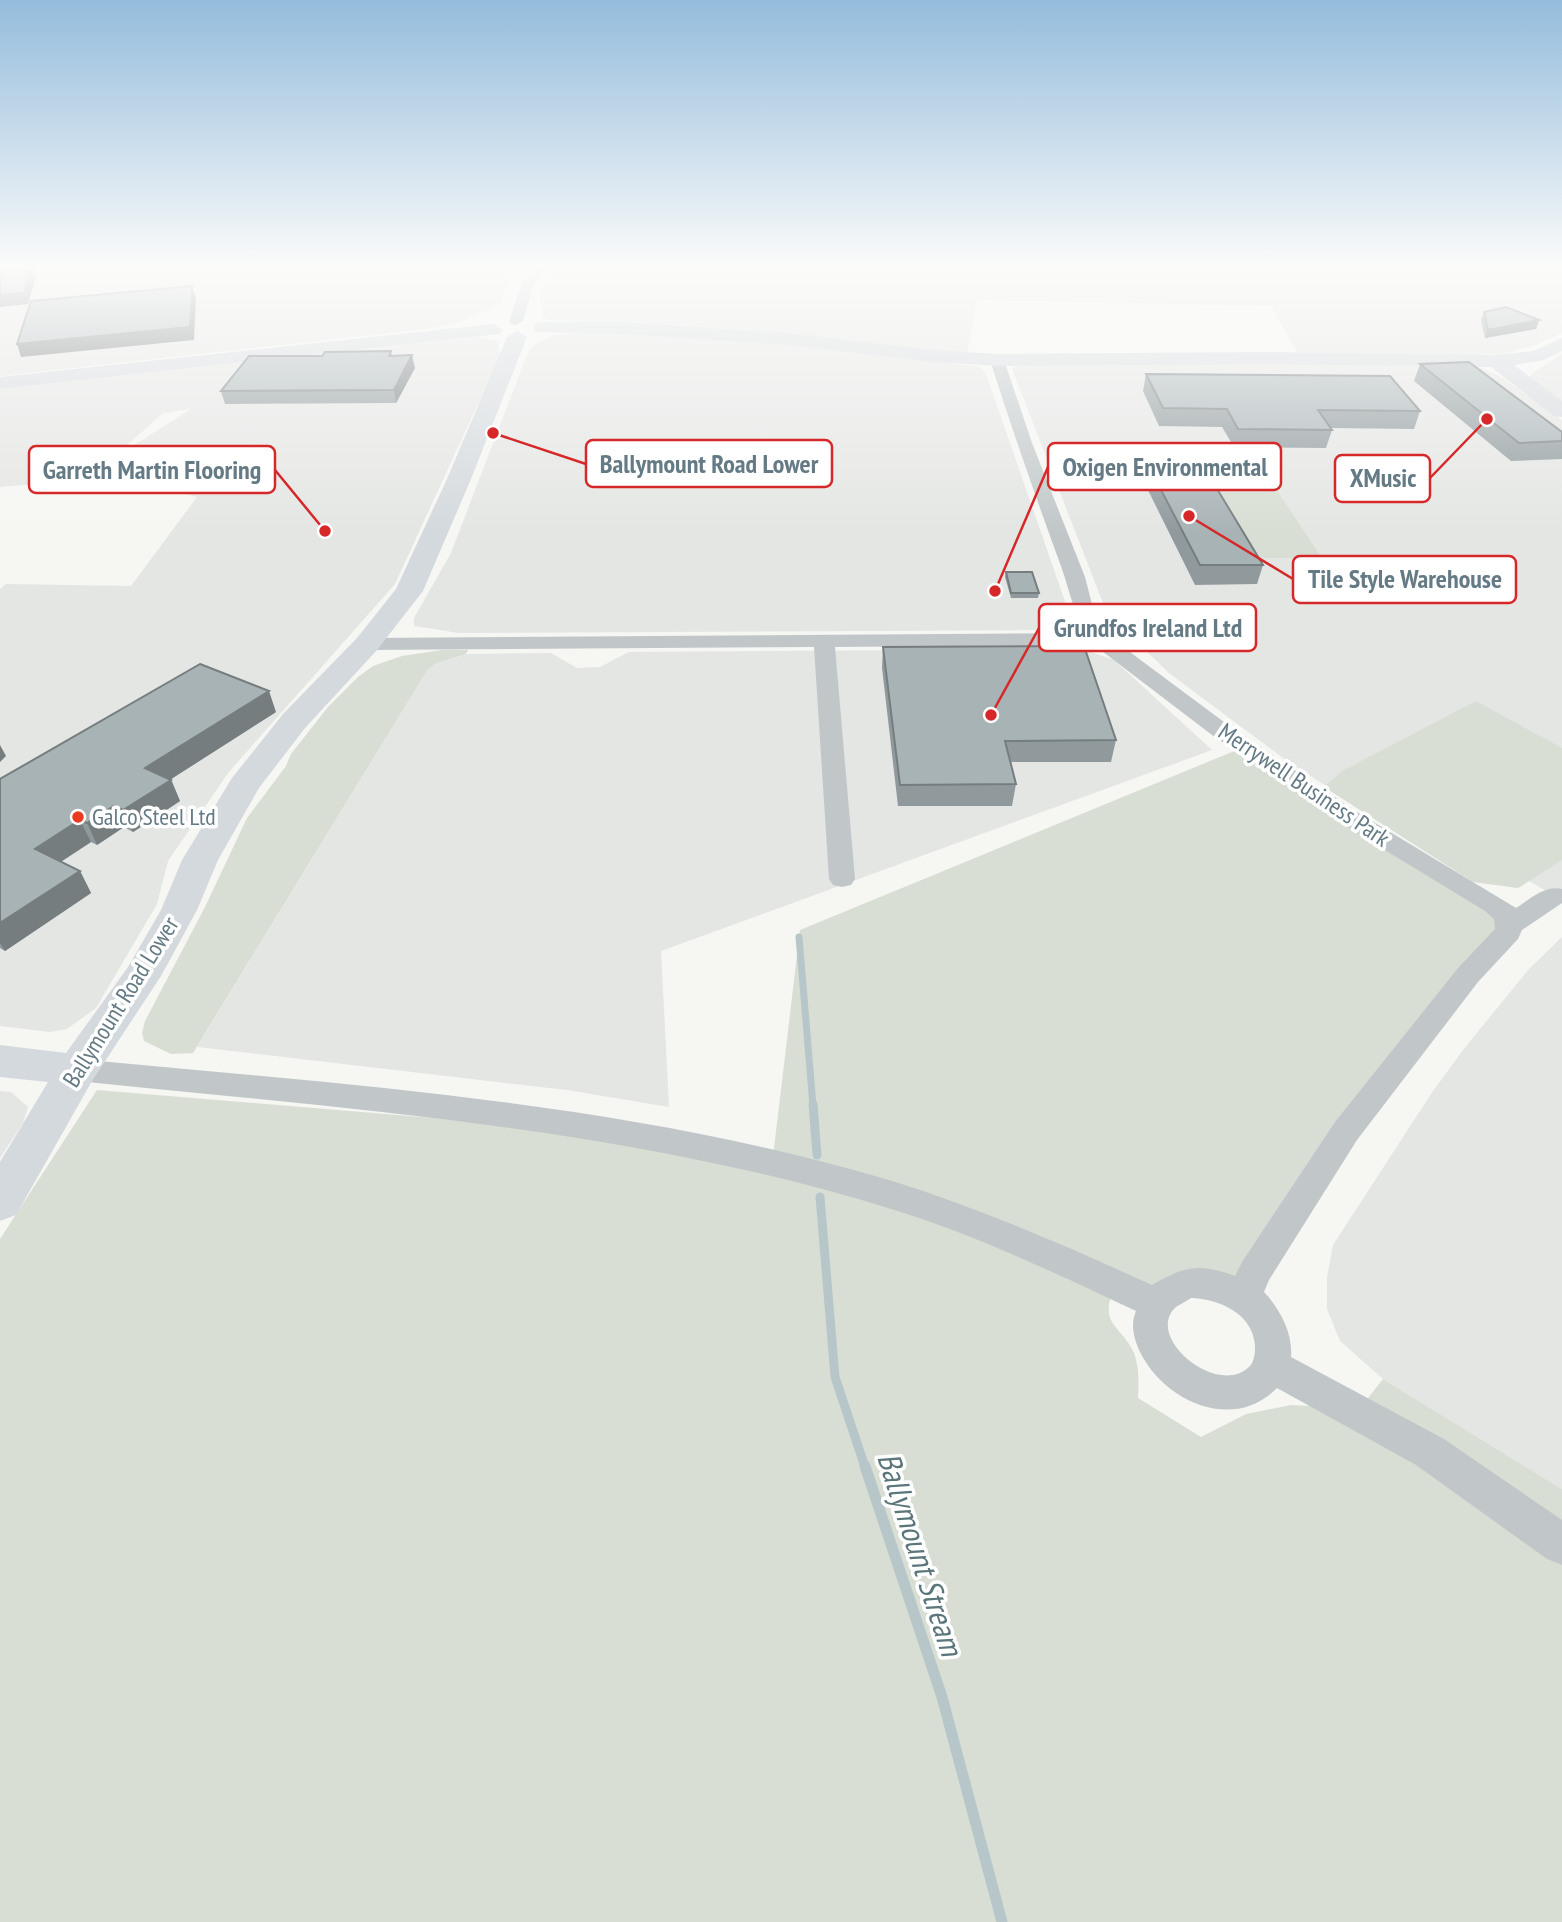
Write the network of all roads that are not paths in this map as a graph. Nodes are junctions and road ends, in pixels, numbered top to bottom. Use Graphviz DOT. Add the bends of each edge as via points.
graph roads {
  1 [pos="271,355"];
  2 [pos="507,355"];
  3 [pos="943,355"];
  4 [pos="1540,355"];
  5 [pos="997,360"];
  6 [pos="1496,361"];
  7 [pos="0,383"];
  8 [pos="1562,411"];
  9 [pos="1099,639"];
  10 [pos="824,641"];
  11 [pos="367,644"];
  12 [pos="842,879"];
  13 [pos="1554,896"];
  14 [pos="1510,925"];
  15 [pos="0,1061"];
  16 [pos="77,1070"];
  17 [pos="0,1202"];
  18 [pos="1244,1297"];
  19 [pos="1156,1303"];
  20 [pos="1272,1366"];
  21 [pos="1562,1544"];
  1 -- 7 [label="street"];
  2 -- 11 [label="street, Ballymount Road Lower" via="425,559 409,591"];
  3 -- 5 [label="street"];
  4 -- 6 [label="street"];
  5 -- 6 [label="street"];
  5 -- 9 [label="street" via="1084,611"];
  6 -- 8 [label="street"];
  9 -- 10 [label="street"];
  9 -- 14 [label="street, Merrywell Business Park" via="1220,730 1348,817 1494,905 1506,914"];
  10 -- 11 [label="street"];
  10 -- 12 [label="street"];
  11 -- 16 [label="street, Ballymount Road Lower" via="294,721 244,785 142,976"];
  13 -- 14 [label="street"];
  14 -- 18 [label="street" via="1346,1131 1254,1272"];
  15 -- 16 [label="street"];
  16 -- 17 [label="street, Ballymount Road Lower"];
  16 -- 19 [label="street" via="523,1116 722,1154 850,1183 946,1213"];
  18 -- 19 [label="street" via="1224,1287 1186,1283 1170,1289"];
  18 -- 20 [label="street" via="1270,1329 1275,1348"];
  19 -- 20 [label="street" via="1150,1329 1153,1344 1184,1380 1214,1392 1232,1392 1263,1380"];
  20 -- 21 [label="street" via="1430,1452"];
}
